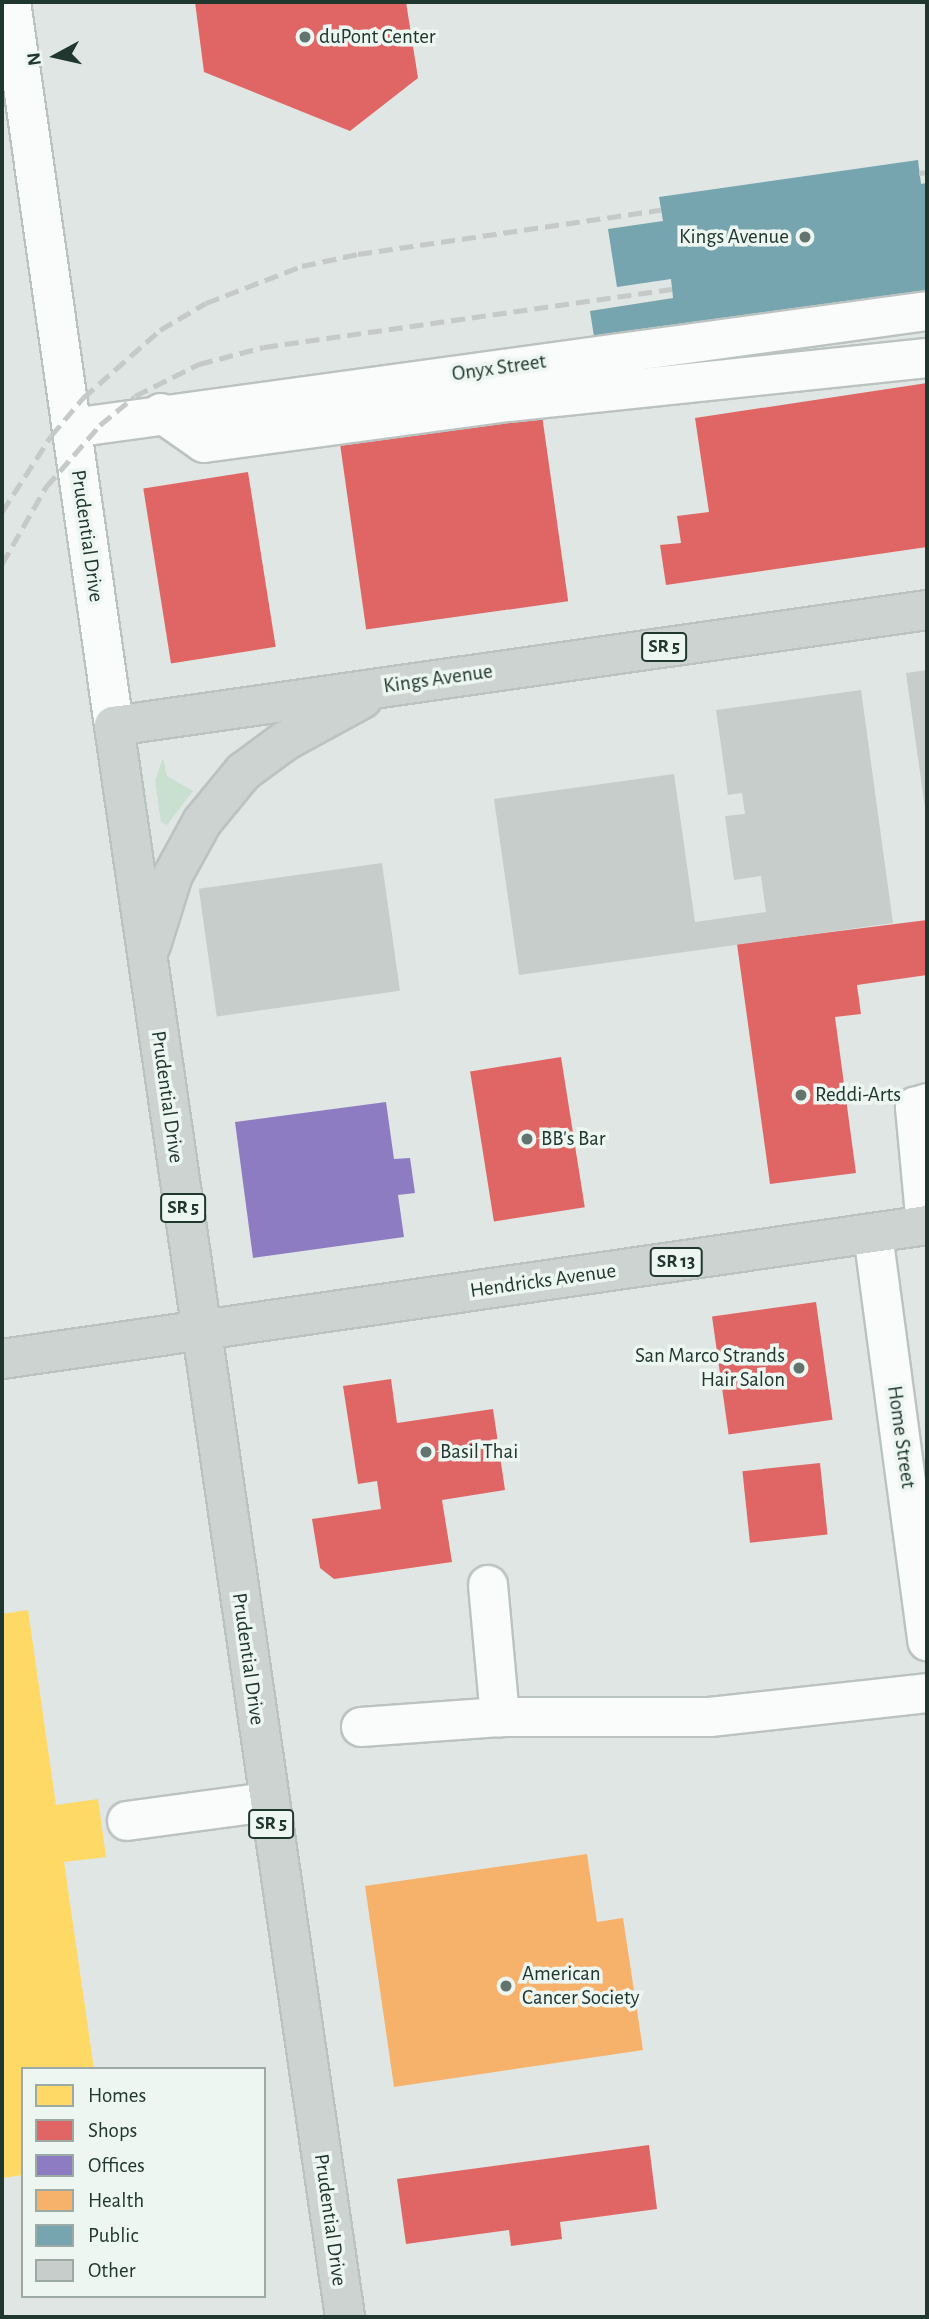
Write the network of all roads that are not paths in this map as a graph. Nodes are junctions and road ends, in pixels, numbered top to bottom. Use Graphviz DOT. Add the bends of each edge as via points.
graph roads {
  1 [pos="10,2"];
  2 [pos="927,311"];
  3 [pos="927,358"];
  4 [pos="161,413"];
  5 [pos="72,429"];
  6 [pos="927,610"];
  7 [pos="386,686"];
  8 [pos="114,726"];
  9 [pos="148,957"];
  10 [pos="927,1103"];
  11 [pos="926,1225"];
  12 [pos="873,1234"];
  13 [pos="200,1330"];
  14 [pos="2,1359"];
  15 [pos="916,1463"];
  16 [pos="488,1585"];
  17 [pos="927,1641"];
  18 [pos="927,1693"];
  19 [pos="500,1717"];
  20 [pos="360,1727"];
  21 [pos="268,1802"];
  22 [pos="127,1821"];
  23 [pos="345,2317"];
  1 -- 5 [label="street, Prudential Drive"];
  2 -- 4 [label="street, Onyx Street"];
  3 -- 4 [label="street" via="521,400 204,443"];
  4 -- 5 [label="street, Onyx Street"];
  5 -- 8 [label="street, Prudential Drive"];
  6 -- 7 [label="main road, Kings Avenue / SR 5"];
  7 -- 8 [label="main road, Kings Avenue / SR 5"];
  7 -- 9 [label="main road, SR 5" via="285,740 243,772 202,822 173,875"];
  8 -- 9 [label="main road, Prudential Drive / SR 5"];
  9 -- 13 [label="main road, Prudential Drive / SR 5"];
  10 -- 11 [label="street" via="915,1107"];
  11 -- 12 [label="main road, Hendricks Avenue / SR 13"];
  12 -- 13 [label="main road, Hendricks Avenue / SR 13"];
  12 -- 15 [label="street, Home Street"];
  13 -- 14 [label="main road, Hendricks Avenue"];
  13 -- 21 [label="main road, Prudential Drive / SR 5"];
  15 -- 17 [label="street, Home Street"];
  16 -- 19 [label="street"];
  18 -- 19 [label="street" via="710,1717"];
  19 -- 20 [label="street"];
  21 -- 22 [label="street"];
  21 -- 23 [label="main road, Prudential Drive / SR 5"];
}
